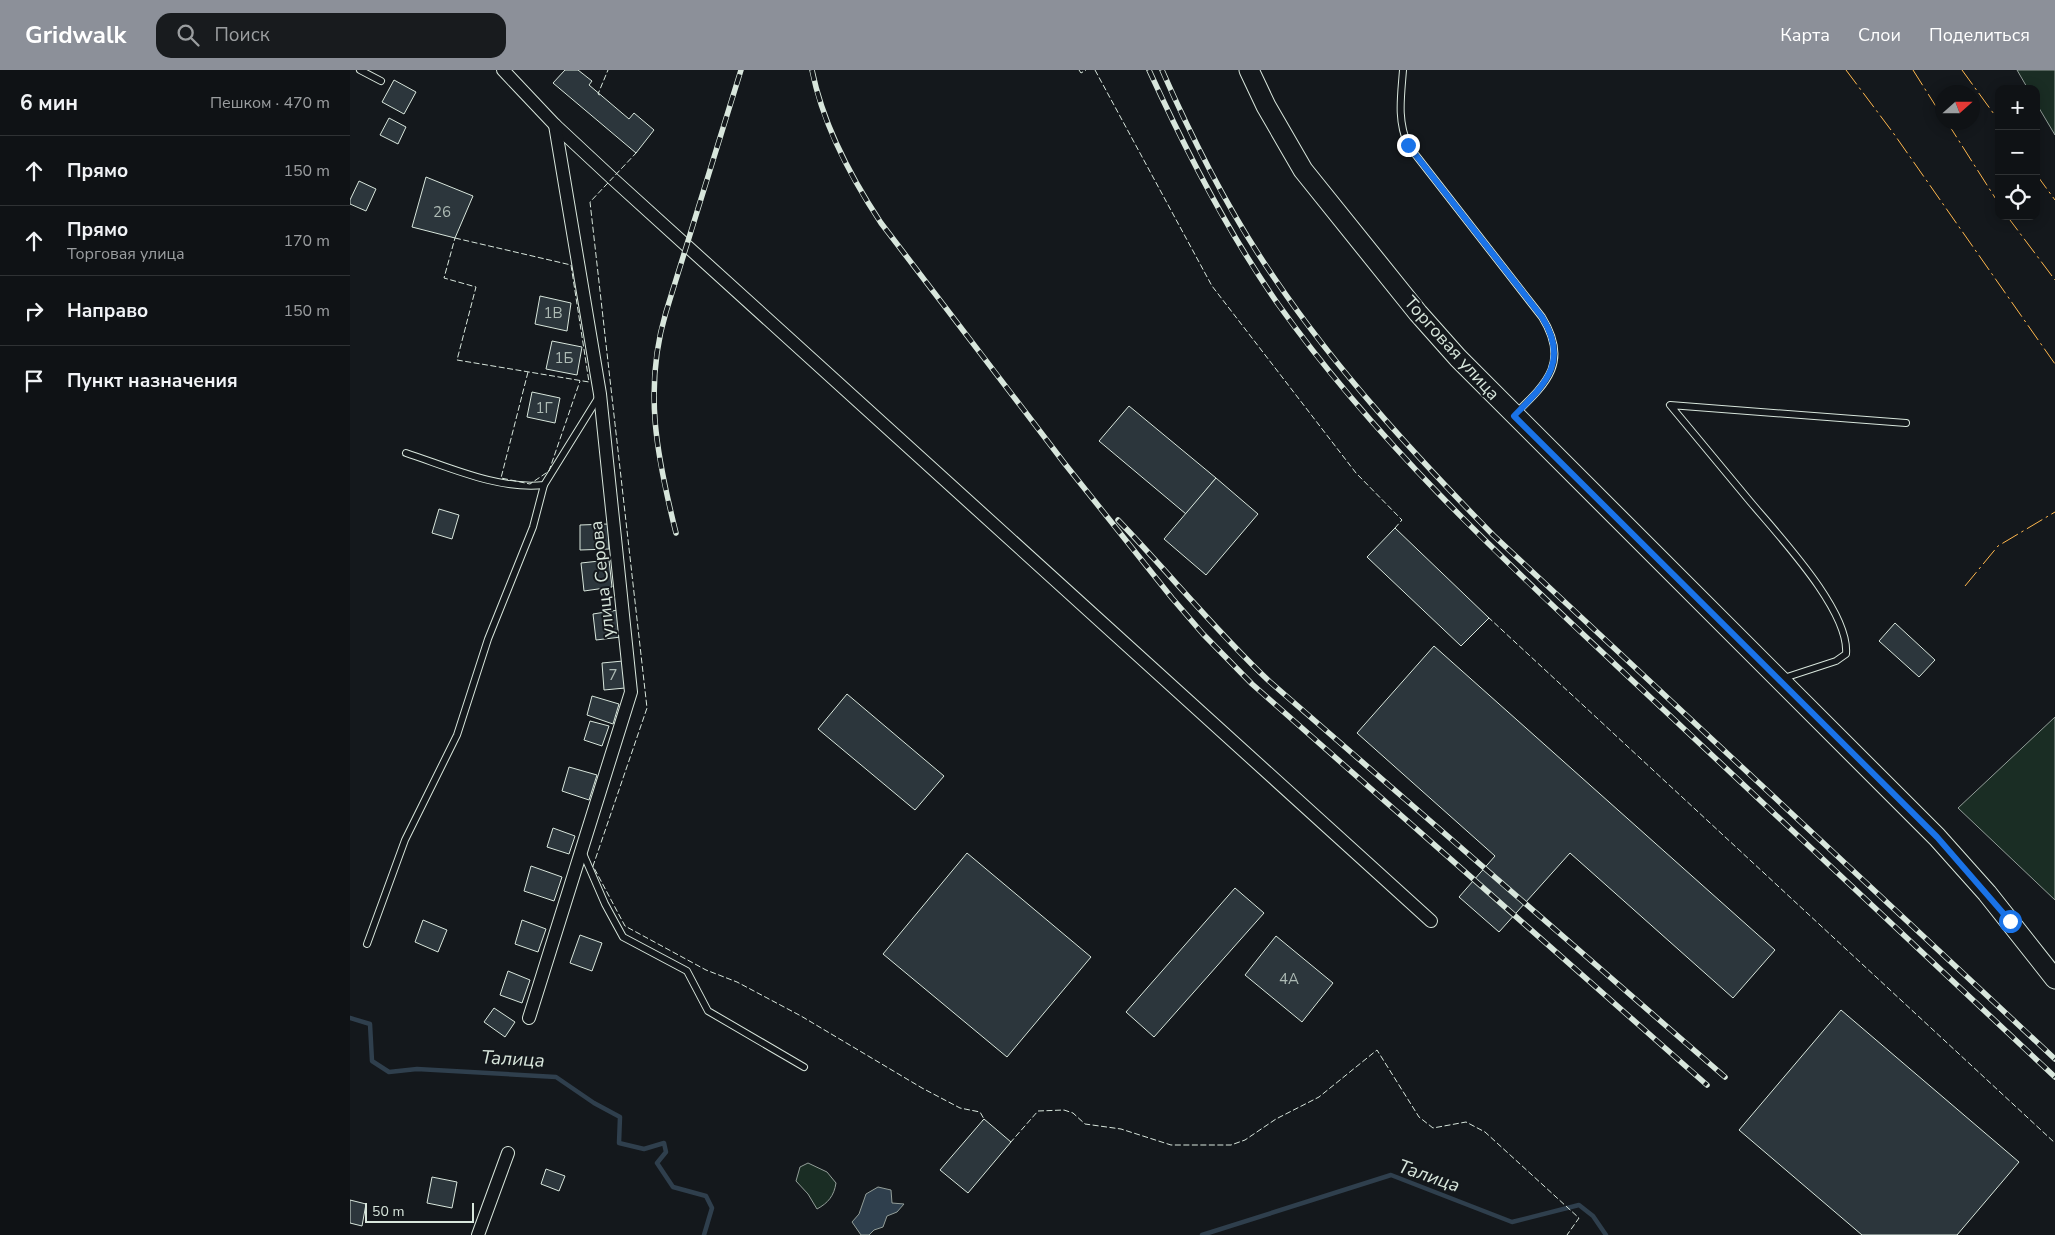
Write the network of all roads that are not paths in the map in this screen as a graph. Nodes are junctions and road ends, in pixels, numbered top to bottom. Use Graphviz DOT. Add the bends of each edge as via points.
graph roads {
  1 [pos="360,70"];
  2 [pos="503,70"];
  3 [pos="1249,70"];
  4 [pos="1403,70"];
  5 [pos="381,81"];
  6 [pos="555,125"];
  7 [pos="600,394"];
  8 [pos="1514,416"];
  9 [pos="1906,423"];
  10 [pos="406,453"];
  11 [pos="544,486"];
  12 [pos="1779,679"];
  13 [pos="582,850"];
  14 [pos="1431,921"];
  15 [pos="367,944"];
  16 [pos="2055,980"];
  17 [pos="529,1018"];
  18 [pos="804,1067"];
  19 [pos="508,1153"];
  20 [pos="478,1235"];
  1 -- 5 [label="lane"];
  2 -- 6 [label="street"];
  3 -- 8 [label="street, Торговая улица" via="1303,170 1324,198 1418,313"];
  4 -- 8 [label="lane" via="1400,115 1408,145 1551,331 1554,360 1550,374 1543,387"];
  6 -- 7 [label="street, улица Серова"];
  6 -- 14 [label="street"];
  7 -- 11 [label="lane"];
  7 -- 13 [label="street, улица Серова" via="631,692"];
  8 -- 12 [label="street, Торговая улица"];
  9 -- 12 [label="lane" via="1670,405 1808,572 1840,623 1847,643 1846,654 1836,662"];
  10 -- 11 [label="lane" via="514,486"];
  11 -- 15 [label="lane" via="533,528 488,639 457,735 405,840"];
  12 -- 16 [label="street, Торговая улица" via="1937,837 1987,893"];
  13 -- 17 [label="street, улица Серова"];
  13 -- 18 [label="lane" via="623,938 687,971 708,1011"];
  19 -- 20 [label="street"];
}
